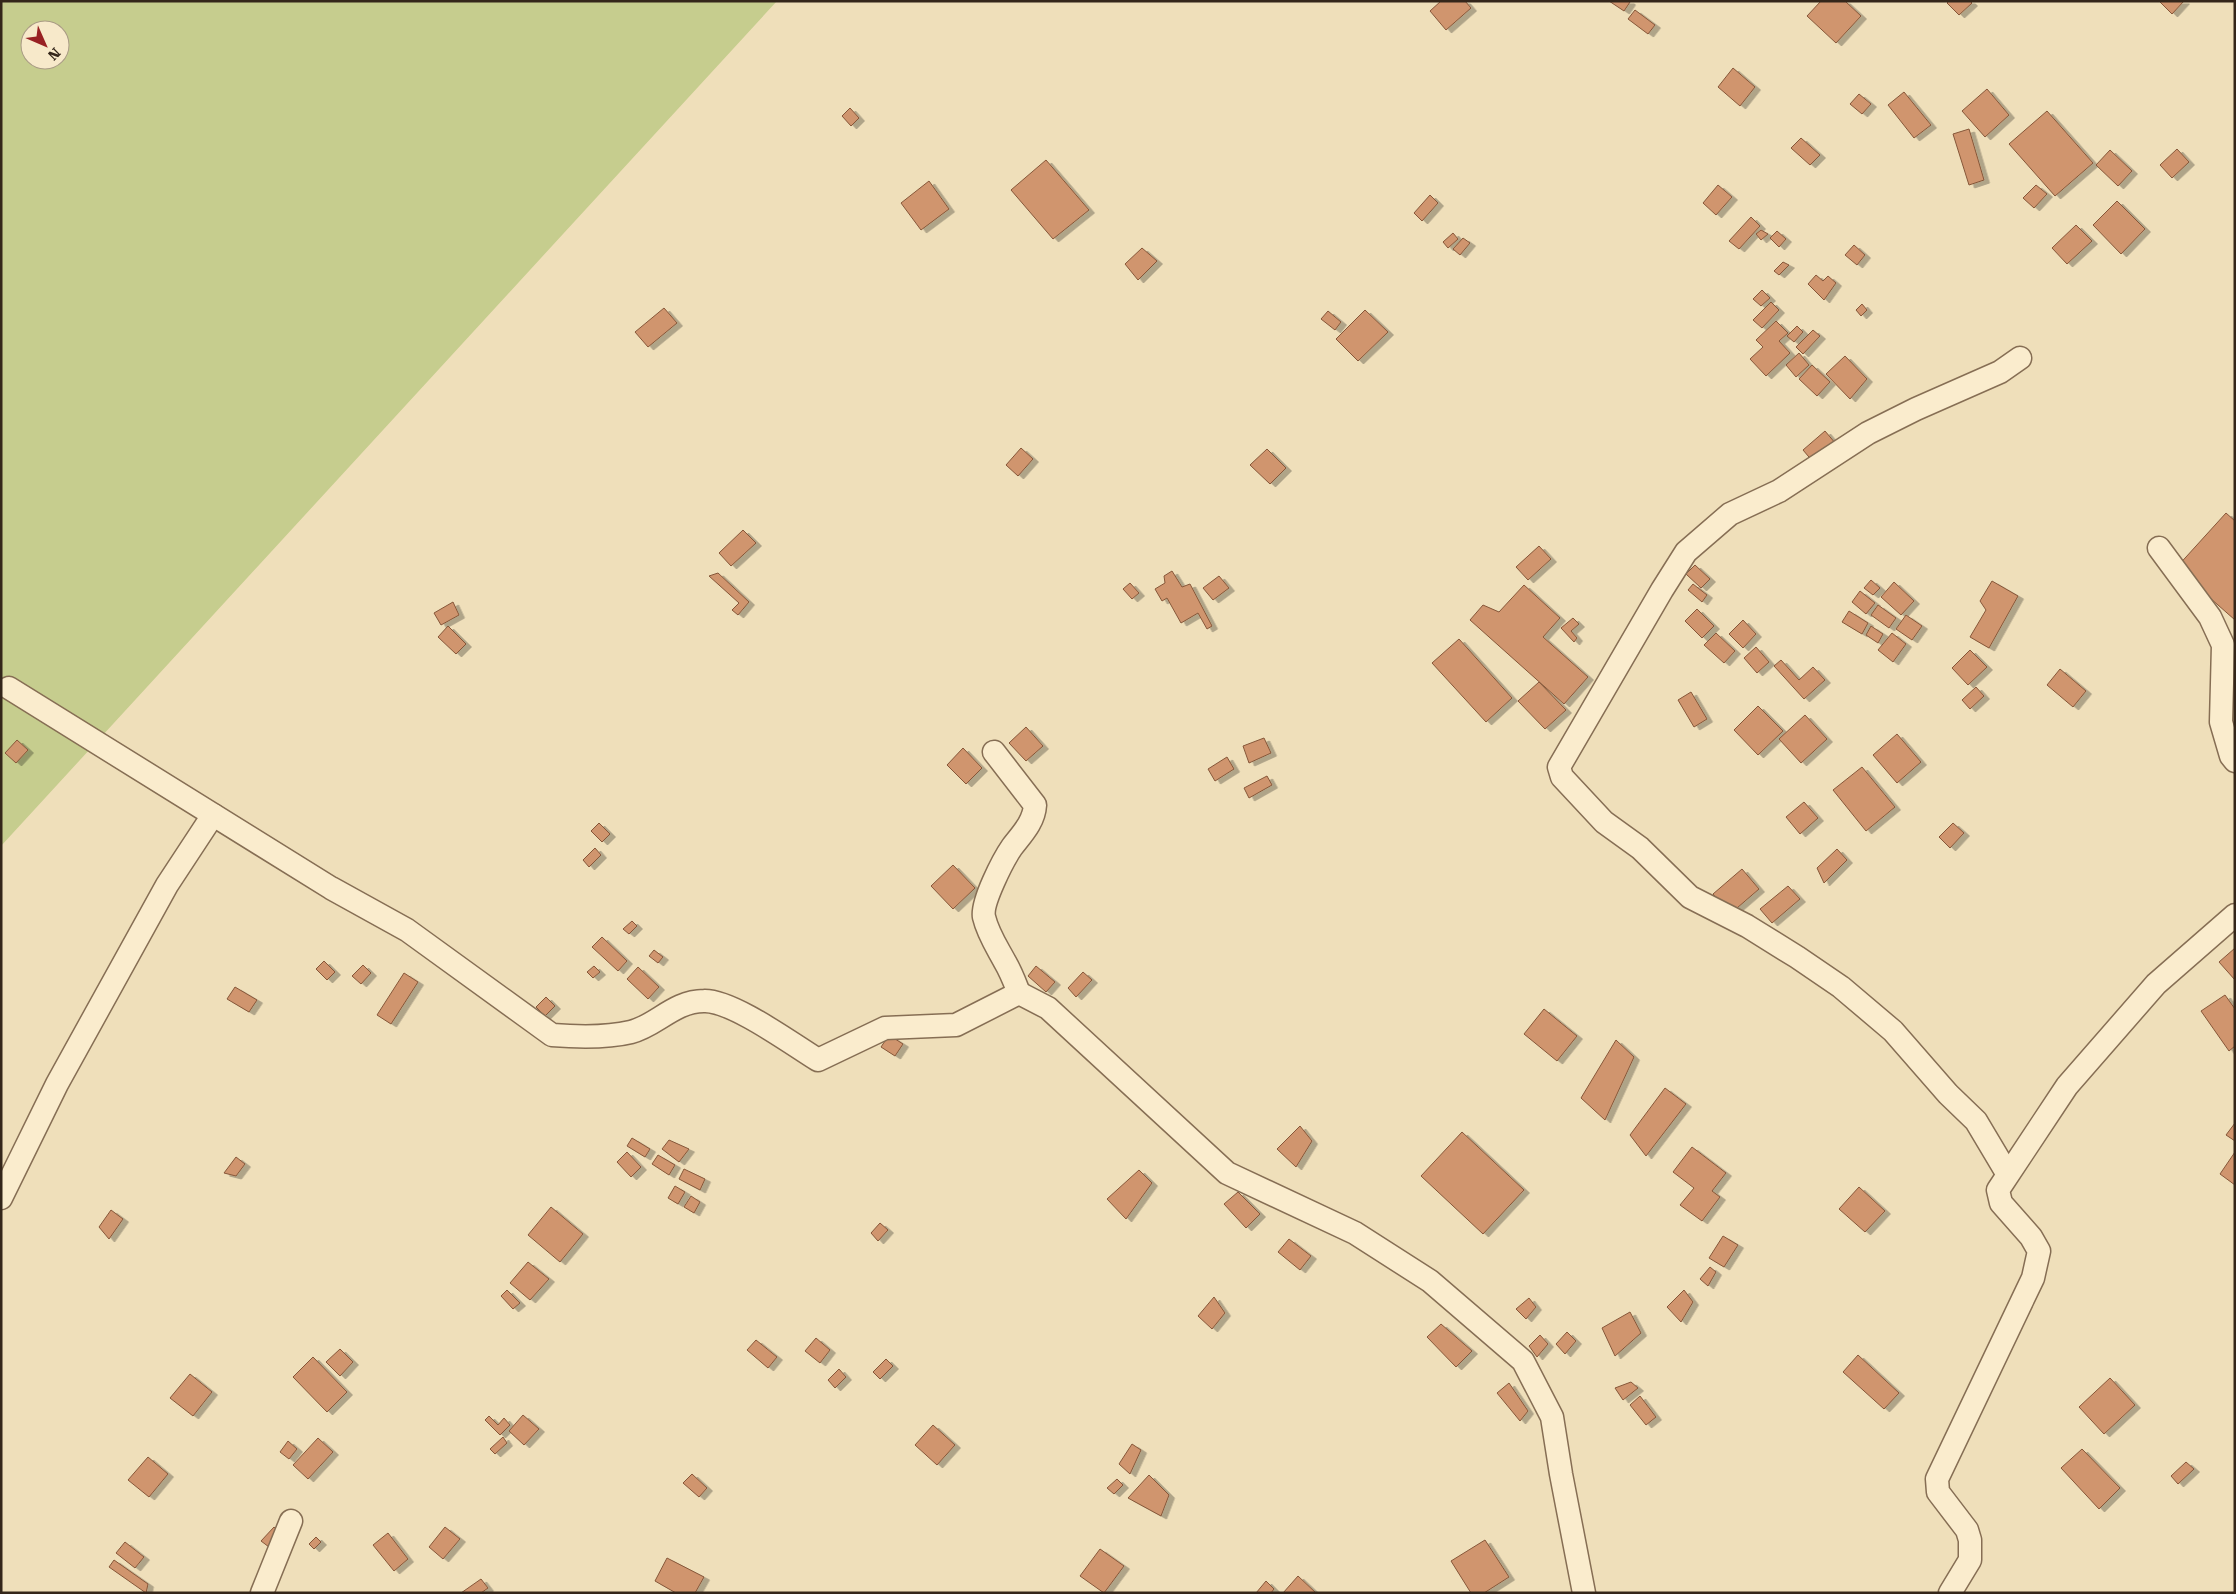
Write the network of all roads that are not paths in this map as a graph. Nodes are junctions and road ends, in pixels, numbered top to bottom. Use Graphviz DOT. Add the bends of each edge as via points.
graph roads {
  1 [pos="2020,358"];
  2 [pos="2159,548"];
  3 [pos="9,688"];
  4 [pos="994,752"];
  5 [pos="2235,761"];
  6 [pos="213,816"];
  7 [pos="2235,915"];
  8 [pos="1019,993"];
  9 [pos="2008,1173"];
  10 [pos="1,1198"];
  11 [pos="291,1521"];
  12 [pos="262,1593"];
  13 [pos="1584,1593"];
  14 [pos="1950,1593"];
  1 -- 9 [label="street" via="2000,372 1868,433 1779,491 1730,514 1686,552 1559,767 1562,777 1604,822 1640,848 1690,897 1747,926 1841,987 1893,1031 1976,1121"];
  2 -- 5 [label="street" via="2210,617 2222,645 2221,722"];
  3 -- 6 [label="street"];
  4 -- 8 [label="street" via="1035,805 1029,826 1006,856 992,885 983,915 994,947 1005,961"];
  6 -- 8 [label="street" via="407,930 552,1035 580,1038 632,1032 684,1004 705,1000 731,1007 818,1060 885,1028 956,1025"];
  6 -- 10 [label="street" via="167,885 57,1084"];
  7 -- 9 [label="street" via="2150,991 2067,1086"];
  8 -- 13 [label="street" via="1048,1008 1227,1173 1355,1233 1430,1282 1522,1361 1552,1417"];
  9 -- 14 [label="street" via="1998,1190 2001,1203 2039,1251 2033,1278 1937,1479 1938,1492 1967,1530 1970,1540 1970,1560"];
  11 -- 12 [label="street"];
}
